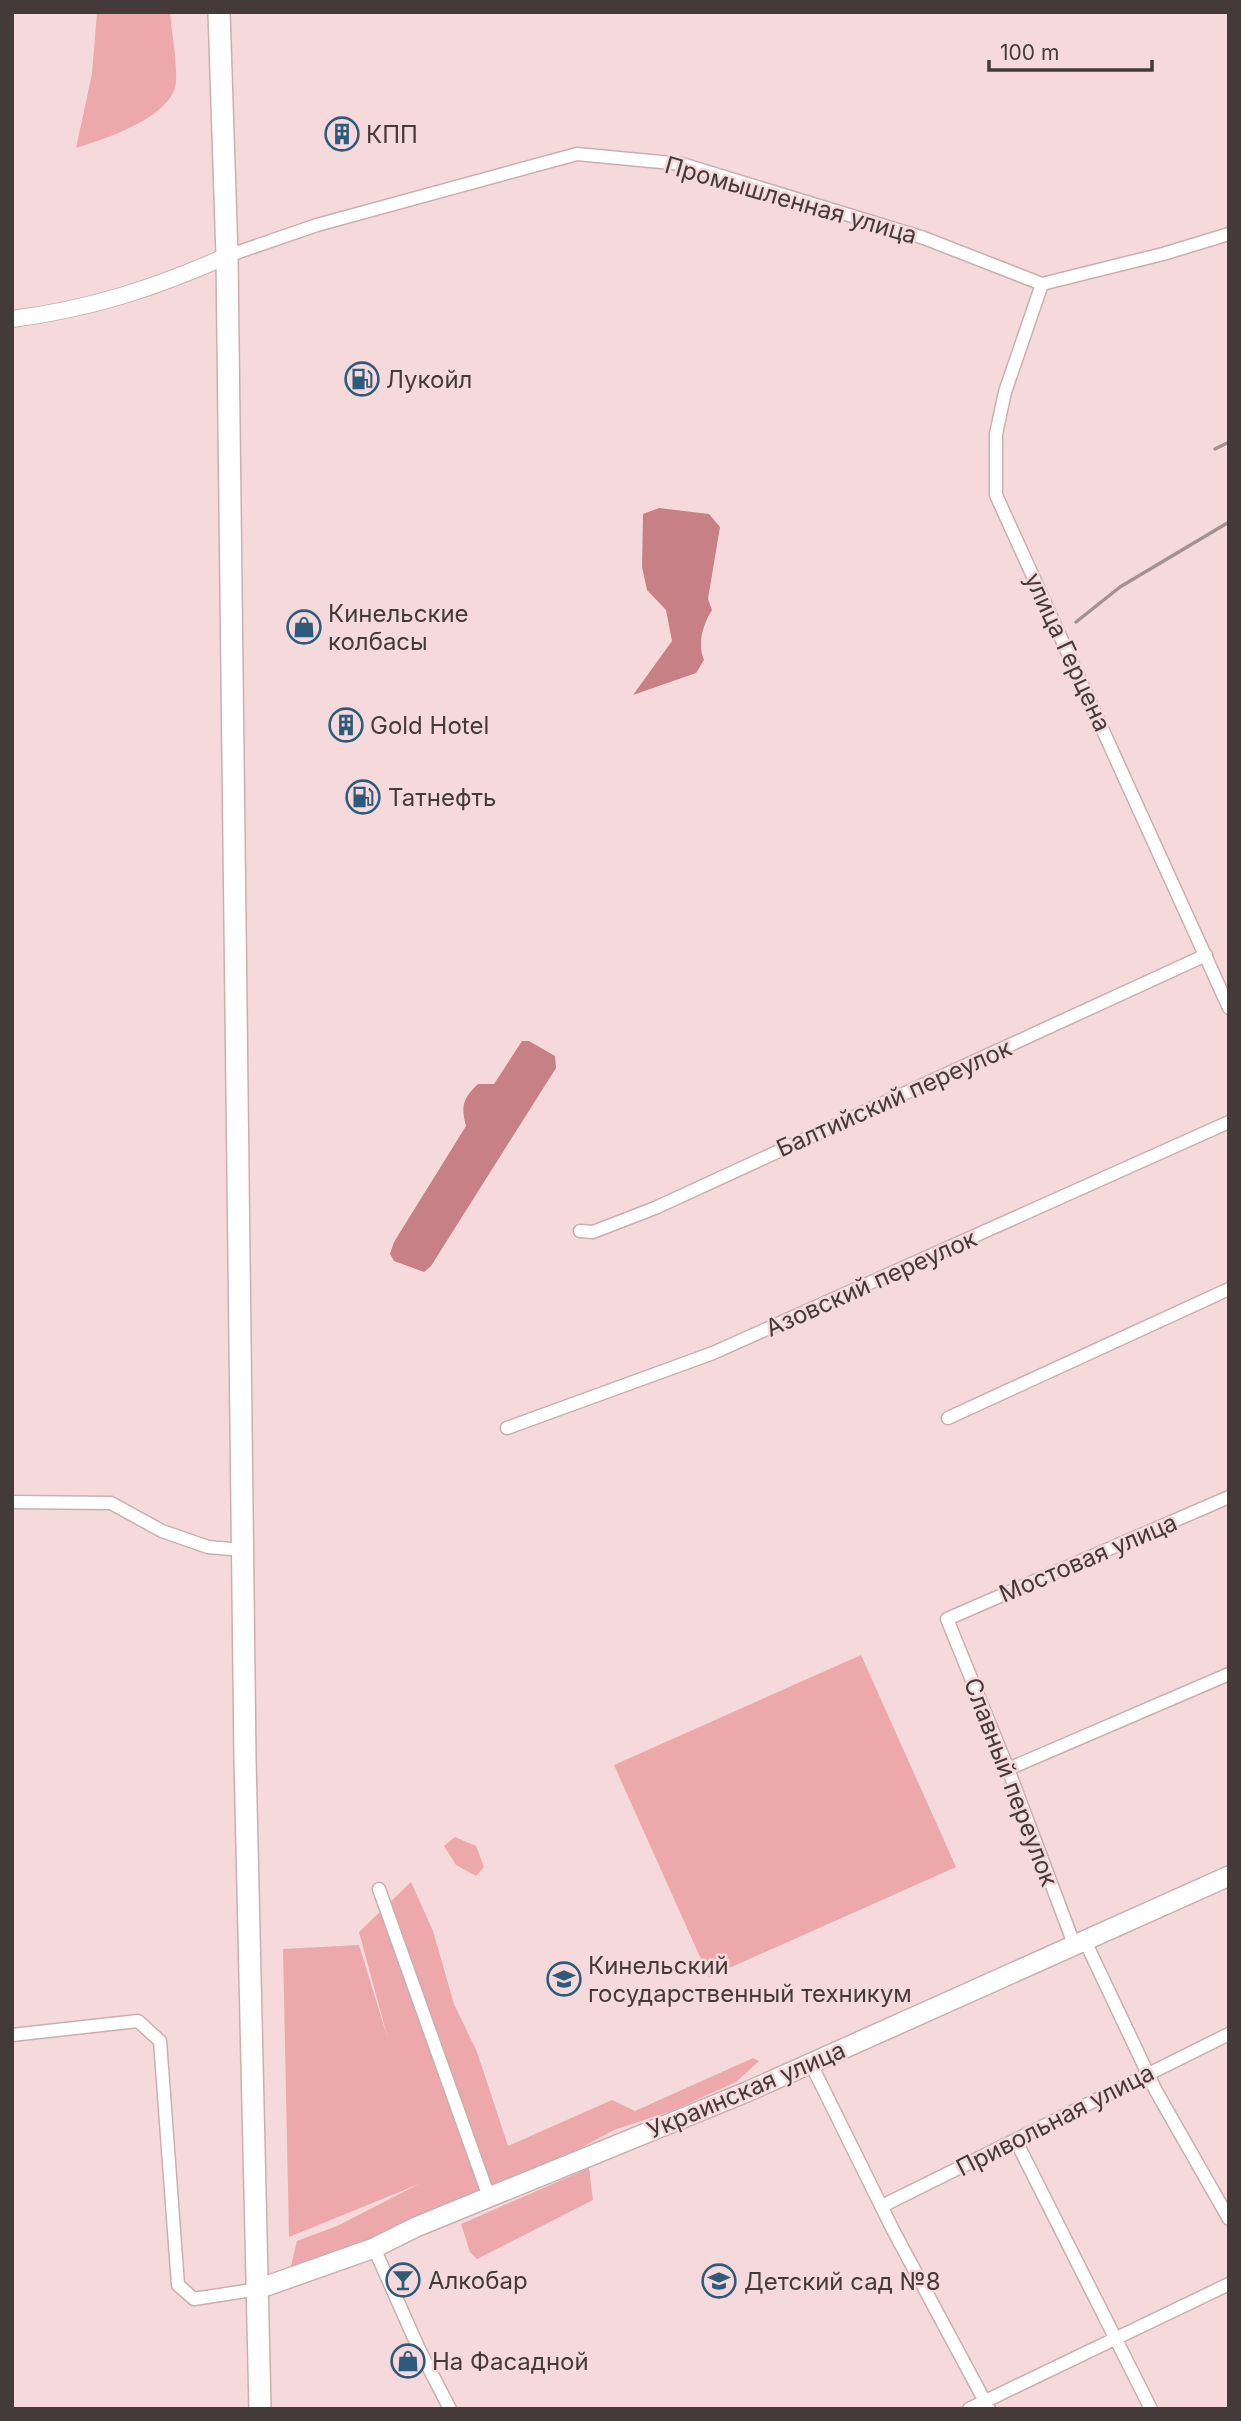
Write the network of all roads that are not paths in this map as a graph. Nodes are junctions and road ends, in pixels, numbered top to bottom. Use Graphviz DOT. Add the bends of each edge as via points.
graph roads {
  1 [pos="219,12"];
  2 [pos="1229,234"];
  3 [pos="227,256"];
  4 [pos="1042,284"];
  5 [pos="12,319"];
  6 [pos="1206,955"];
  7 [pos="1225,986"];
  8 [pos="1229,1008"];
  9 [pos="1229,1122"];
  10 [pos="580,1231"];
  11 [pos="1229,1289"];
  12 [pos="948,1418"];
  13 [pos="507,1428"];
  14 [pos="1229,1497"];
  15 [pos="12,1503"];
  16 [pos="243,1550"];
  17 [pos="947,1619"];
  18 [pos="1229,1674"];
  19 [pos="1008,1769"];
  20 [pos="1229,1876"];
  21 [pos="379,1889"];
  22 [pos="1080,1943"];
  23 [pos="12,2035"];
  24 [pos="1229,2035"];
  25 [pos="810,2062"];
  26 [pos="1149,2072"];
  27 [pos="1016,2141"];
  28 [pos="489,2197"];
  29 [pos="882,2206"];
  30 [pos="1229,2219"];
  31 [pos="374,2248"];
  32 [pos="1229,2284"];
  33 [pos="258,2289"];
  34 [pos="1115,2340"];
  35 [pos="987,2405"];
  36 [pos="260,2409"];
  37 [pos="450,2409"];
  38 [pos="969,2409"];
  39 [pos="1151,2409"];
  1 -- 3 [label="main road"];
  2 -- 4 [label="street"];
  3 -- 4 [label="street, Промышленная улица" via="317,225 577,154 682,164 925,238"];
  3 -- 5 [label="street" via="162,285 68,312"];
  3 -- 16 [label="main road"];
  4 -- 6 [label="street, улица Герцена" via="1005,392 996,434 996,495"];
  6 -- 7 [label="street, улица Герцена"];
  6 -- 10 [label="street, Балтийский переулок" via="655,1208 593,1231"];
  7 -- 8 [label="street, улица Герцена"];
  9 -- 13 [label="street, Азовский переулок" via="713,1353"];
  11 -- 12 [label="street"];
  14 -- 17 [label="street, Мостовая улица"];
  15 -- 16 [label="street" via="111,1503 162,1531 208,1547"];
  16 -- 33 [label="main road"];
  17 -- 19 [label="street, Славный переулок"];
  18 -- 19 [label="street"];
  19 -- 22 [label="street, Славный переулок"];
  20 -- 22 [label="main road, Украинская улица"];
  21 -- 28 [label="street"];
  22 -- 25 [label="main road, Украинская улица"];
  22 -- 26 [label="street, Славный переулок"];
  23 -- 33 [label="street" via="138,2021 160,2041 178,2285 194,2299"];
  24 -- 26 [label="street, Привольная улица"];
  25 -- 28 [label="main road, Украинская улица"];
  25 -- 29 [label="street"];
  26 -- 27 [label="street, Привольная улица"];
  26 -- 30 [label="street, Славный переулок"];
  27 -- 29 [label="street, Привольная улица"];
  27 -- 34 [label="street"];
  28 -- 31 [label="main road, Украинская улица"];
  29 -- 35 [label="street"];
  31 -- 33 [label="main road, Украинская улица"];
  31 -- 37 [label="street"];
  32 -- 34 [label="street"];
  33 -- 36 [label="main road"];
  34 -- 35 [label="street"];
  34 -- 39 [label="street"];
  35 -- 38 [label="street"];
}
